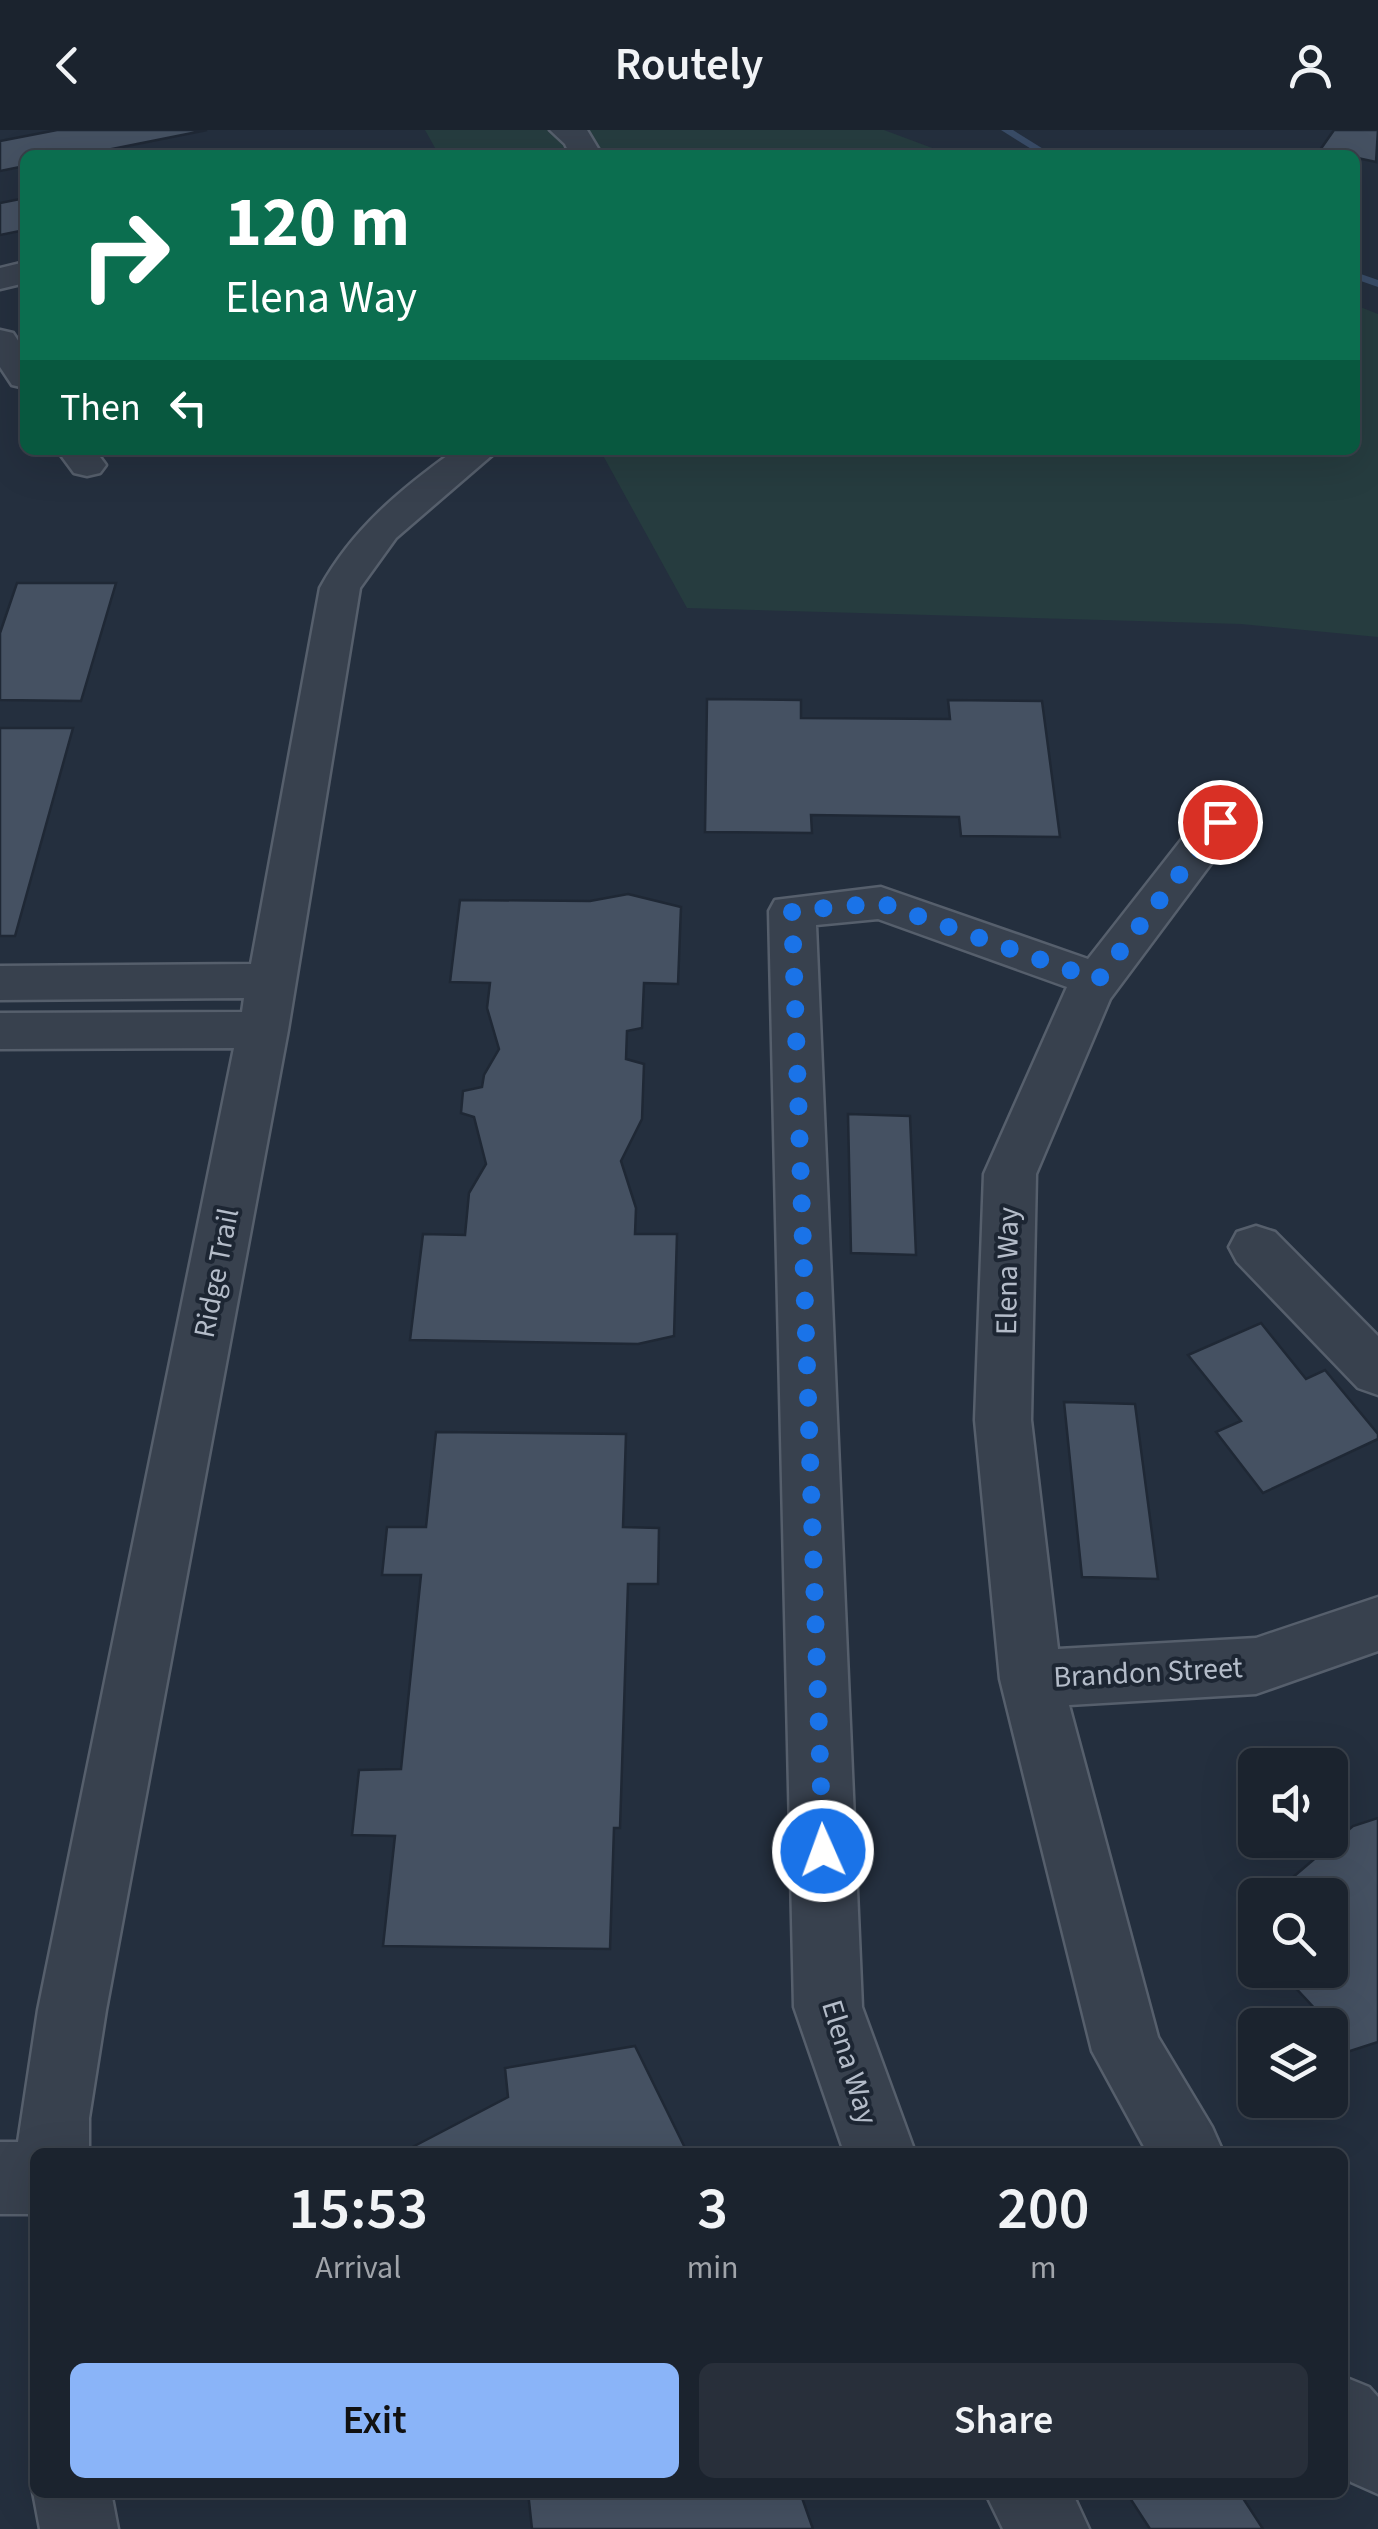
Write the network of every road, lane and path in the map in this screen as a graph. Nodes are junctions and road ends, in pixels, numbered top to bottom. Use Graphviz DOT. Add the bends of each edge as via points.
graph roads {
  1 [pos="566,130"];
  2 [pos="584,150"];
  3 [pos="0,341"];
  4 [pos="20,369"];
  5 [pos="474,455"];
  6 [pos="1220,822"];
  7 [pos="1098,980"];
  8 [pos="0,983"];
  9 [pos="268,1005"];
  10 [pos="0,1031"];
  11 [pos="1256,1248"];
  12 [pos="1378,1372"];
  13 [pos="1378,1624"];
  14 [pos="1031,1679"];
  15 [pos="53,2148"];
  16 [pos="878,2148"];
  17 [pos="1185,2148"];
  18 [pos="0,2178"];
  19 [pos="30,2178"];
  20 [pos="1348,2421"];
  21 [pos="1378,2455"];
  22 [pos="73,2498"];
  23 [pos="1028,2498"];
  24 [pos="79,2529"];
  25 [pos="1050,2529"];
  1 -- 2 [label="street"];
  3 -- 4 [label="street"];
  5 -- 9 [label="street, Ridge Trail" via="374,536 340,588"];
  6 -- 7 [label="street, Elena Way"];
  7 -- 14 [label="street, Elena Way" via="1010,1174 1003,1420"];
  7 -- 16 [label="street, Elena Way" via="881,903 792,911 828,2008"];
  8 -- 9 [label="street"];
  9 -- 10 [label="street"];
  9 -- 15 [label="street, Ridge Trail" via="72,2010"];
  11 -- 12 [label="street"];
  13 -- 14 [label="street, Brandon Street" via="1256,1666"];
  14 -- 17 [label="street, Elena Way" via="1126,2051"];
  18 -- 19 [label="street"];
  20 -- 21 [label="street"];
  22 -- 24 [label="street"];
  23 -- 25 [label="street"];
}
